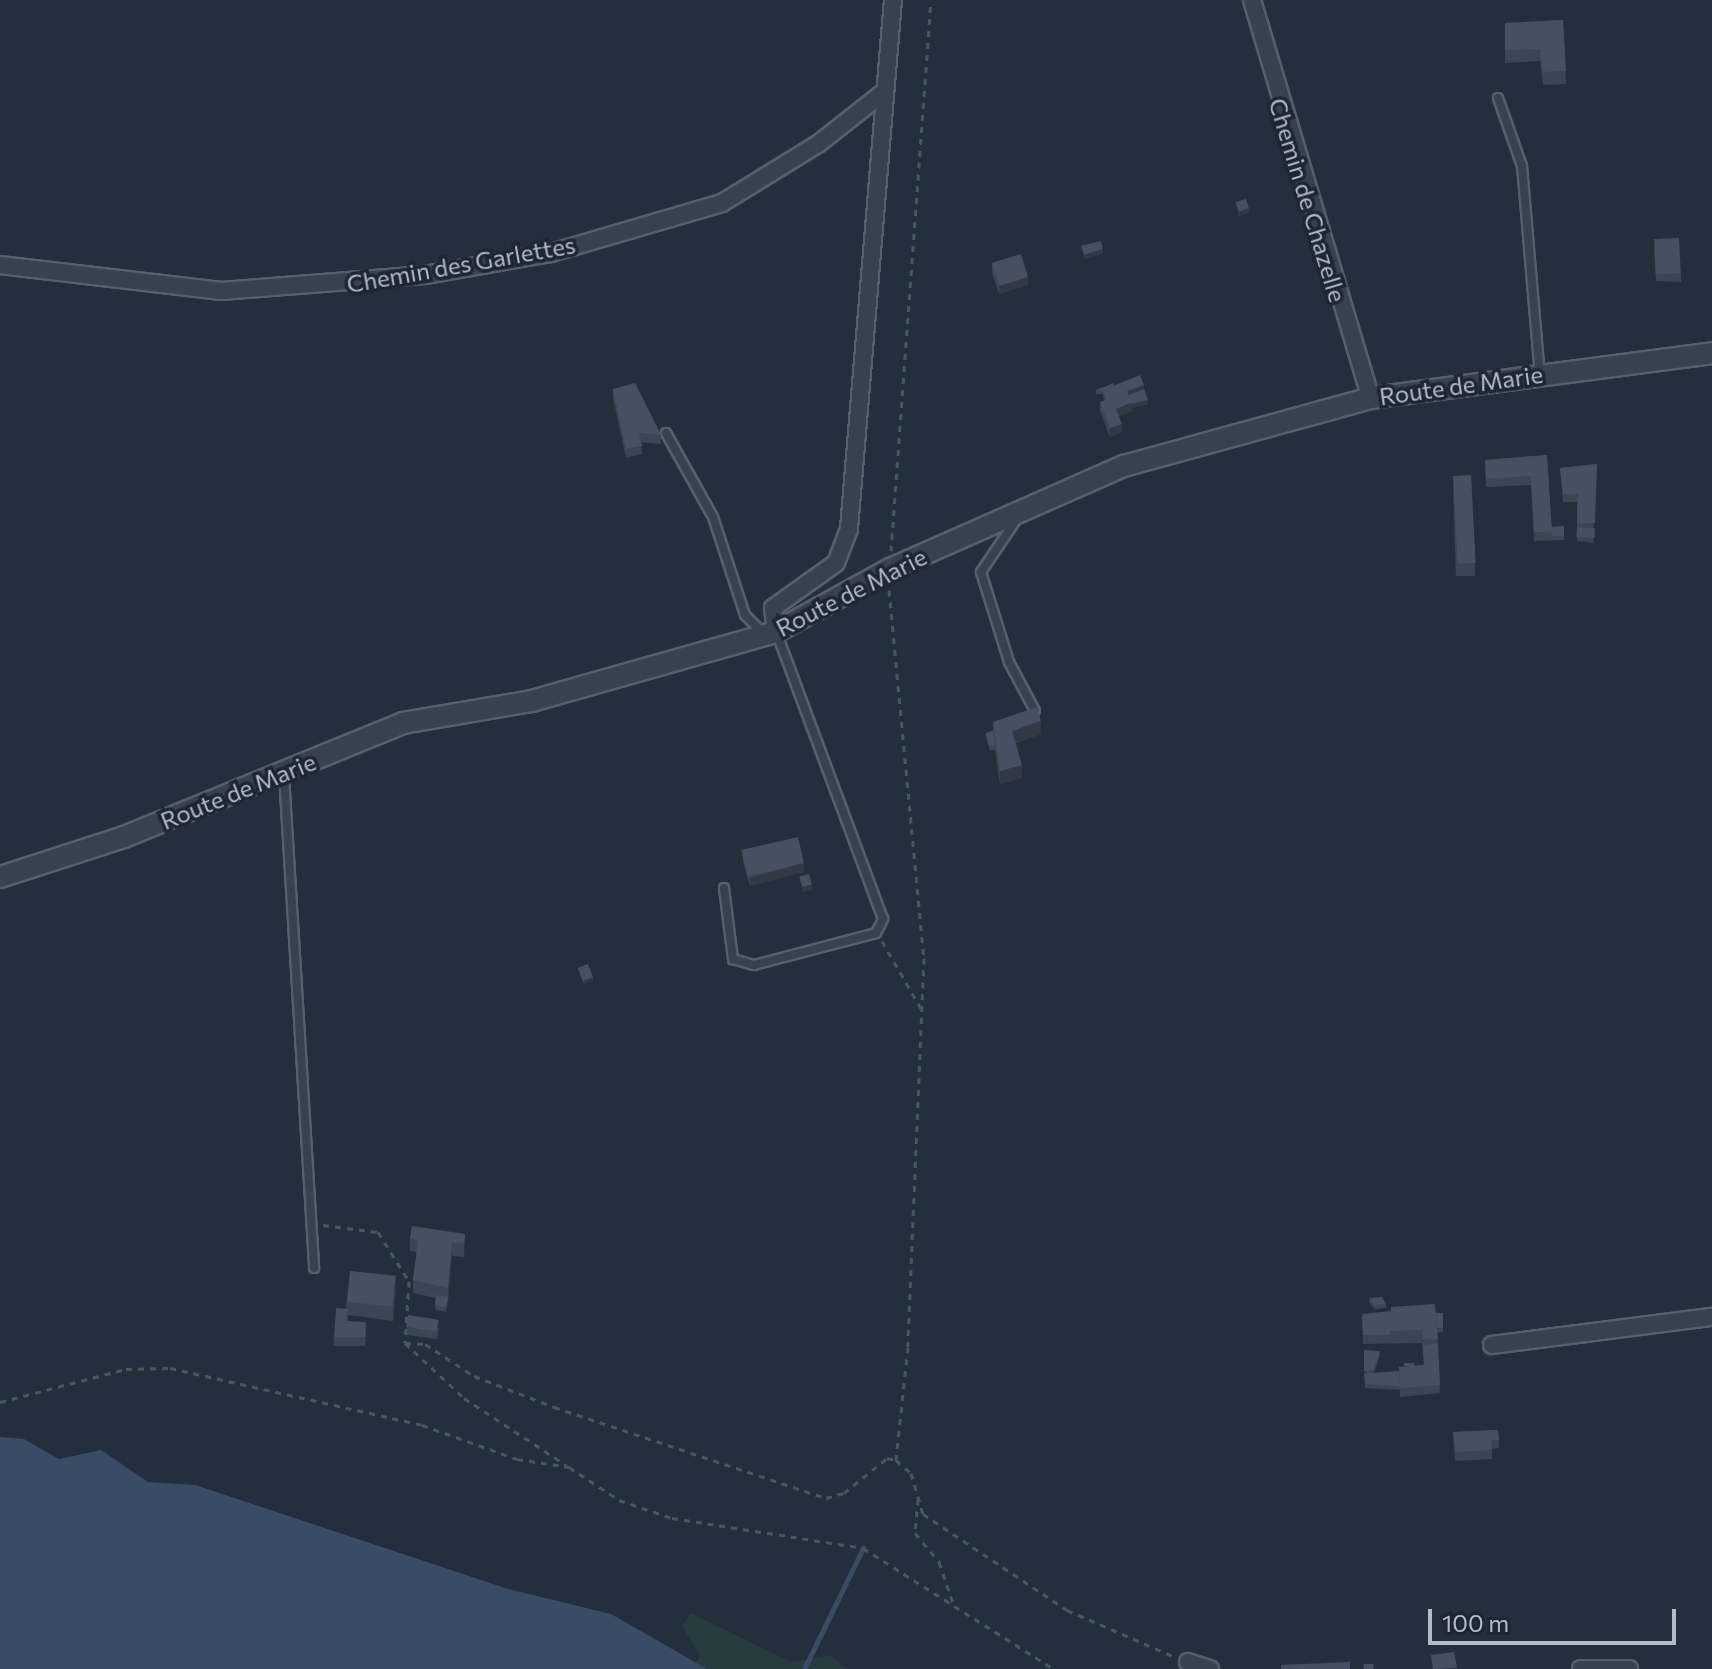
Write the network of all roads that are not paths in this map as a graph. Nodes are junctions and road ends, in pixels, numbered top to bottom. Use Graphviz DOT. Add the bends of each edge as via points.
graph roads {
  1 [pos="893,0"];
  2 [pos="1252,0"];
  3 [pos="884,92"];
  4 [pos="1498,98"];
  5 [pos="0,265"];
  6 [pos="1712,353"];
  7 [pos="1540,374"];
  8 [pos="1371,398"];
  9 [pos="666,433"];
  10 [pos="1020,512"];
  11 [pos="770,634"];
  12 [pos="1035,711"];
  13 [pos="284,775"];
  14 [pos="0,877"];
  15 [pos="724,888"];
  16 [pos="314,1268"];
  17 [pos="1712,1317"];
  18 [pos="1492,1345"];
  19 [pos="1188,1662"];
  20 [pos="1210,1669"];
  21 [pos="1581,1669"];
  22 [pos="1629,1669"];
  1 -- 3 [label="street"];
  2 -- 8 [label="street, Chemin de Chazelle"];
  3 -- 5 [label="street, Chemin des Garlettes" via="818,144 722,203 551,253 425,275 221,291"];
  3 -- 11 [label="street" via="849,529 836,563 773,608"];
  4 -- 7 [label="lane" via="1522,166"];
  6 -- 7 [label="street, Route de Marie"];
  7 -- 8 [label="street, Route de Marie"];
  8 -- 10 [label="street, Route de Marie" via="1124,466"];
  9 -- 11 [label="lane" via="713,517 745,615"];
  10 -- 11 [label="street, Route de Marie" via="890,569"];
  10 -- 12 [label="lane" via="981,572 1009,662"];
  11 -- 13 [label="street, Route de Marie" via="532,701 403,723"];
  11 -- 15 [label="lane" via="880,901 876,933 754,965 733,959 724,936"];
  13 -- 14 [label="street, Route de Marie"];
  13 -- 16 [label="lane"];
  17 -- 18 [label="street"];
  19 -- 20 [label="street"];
  21 -- 22 [label="street"];
}
